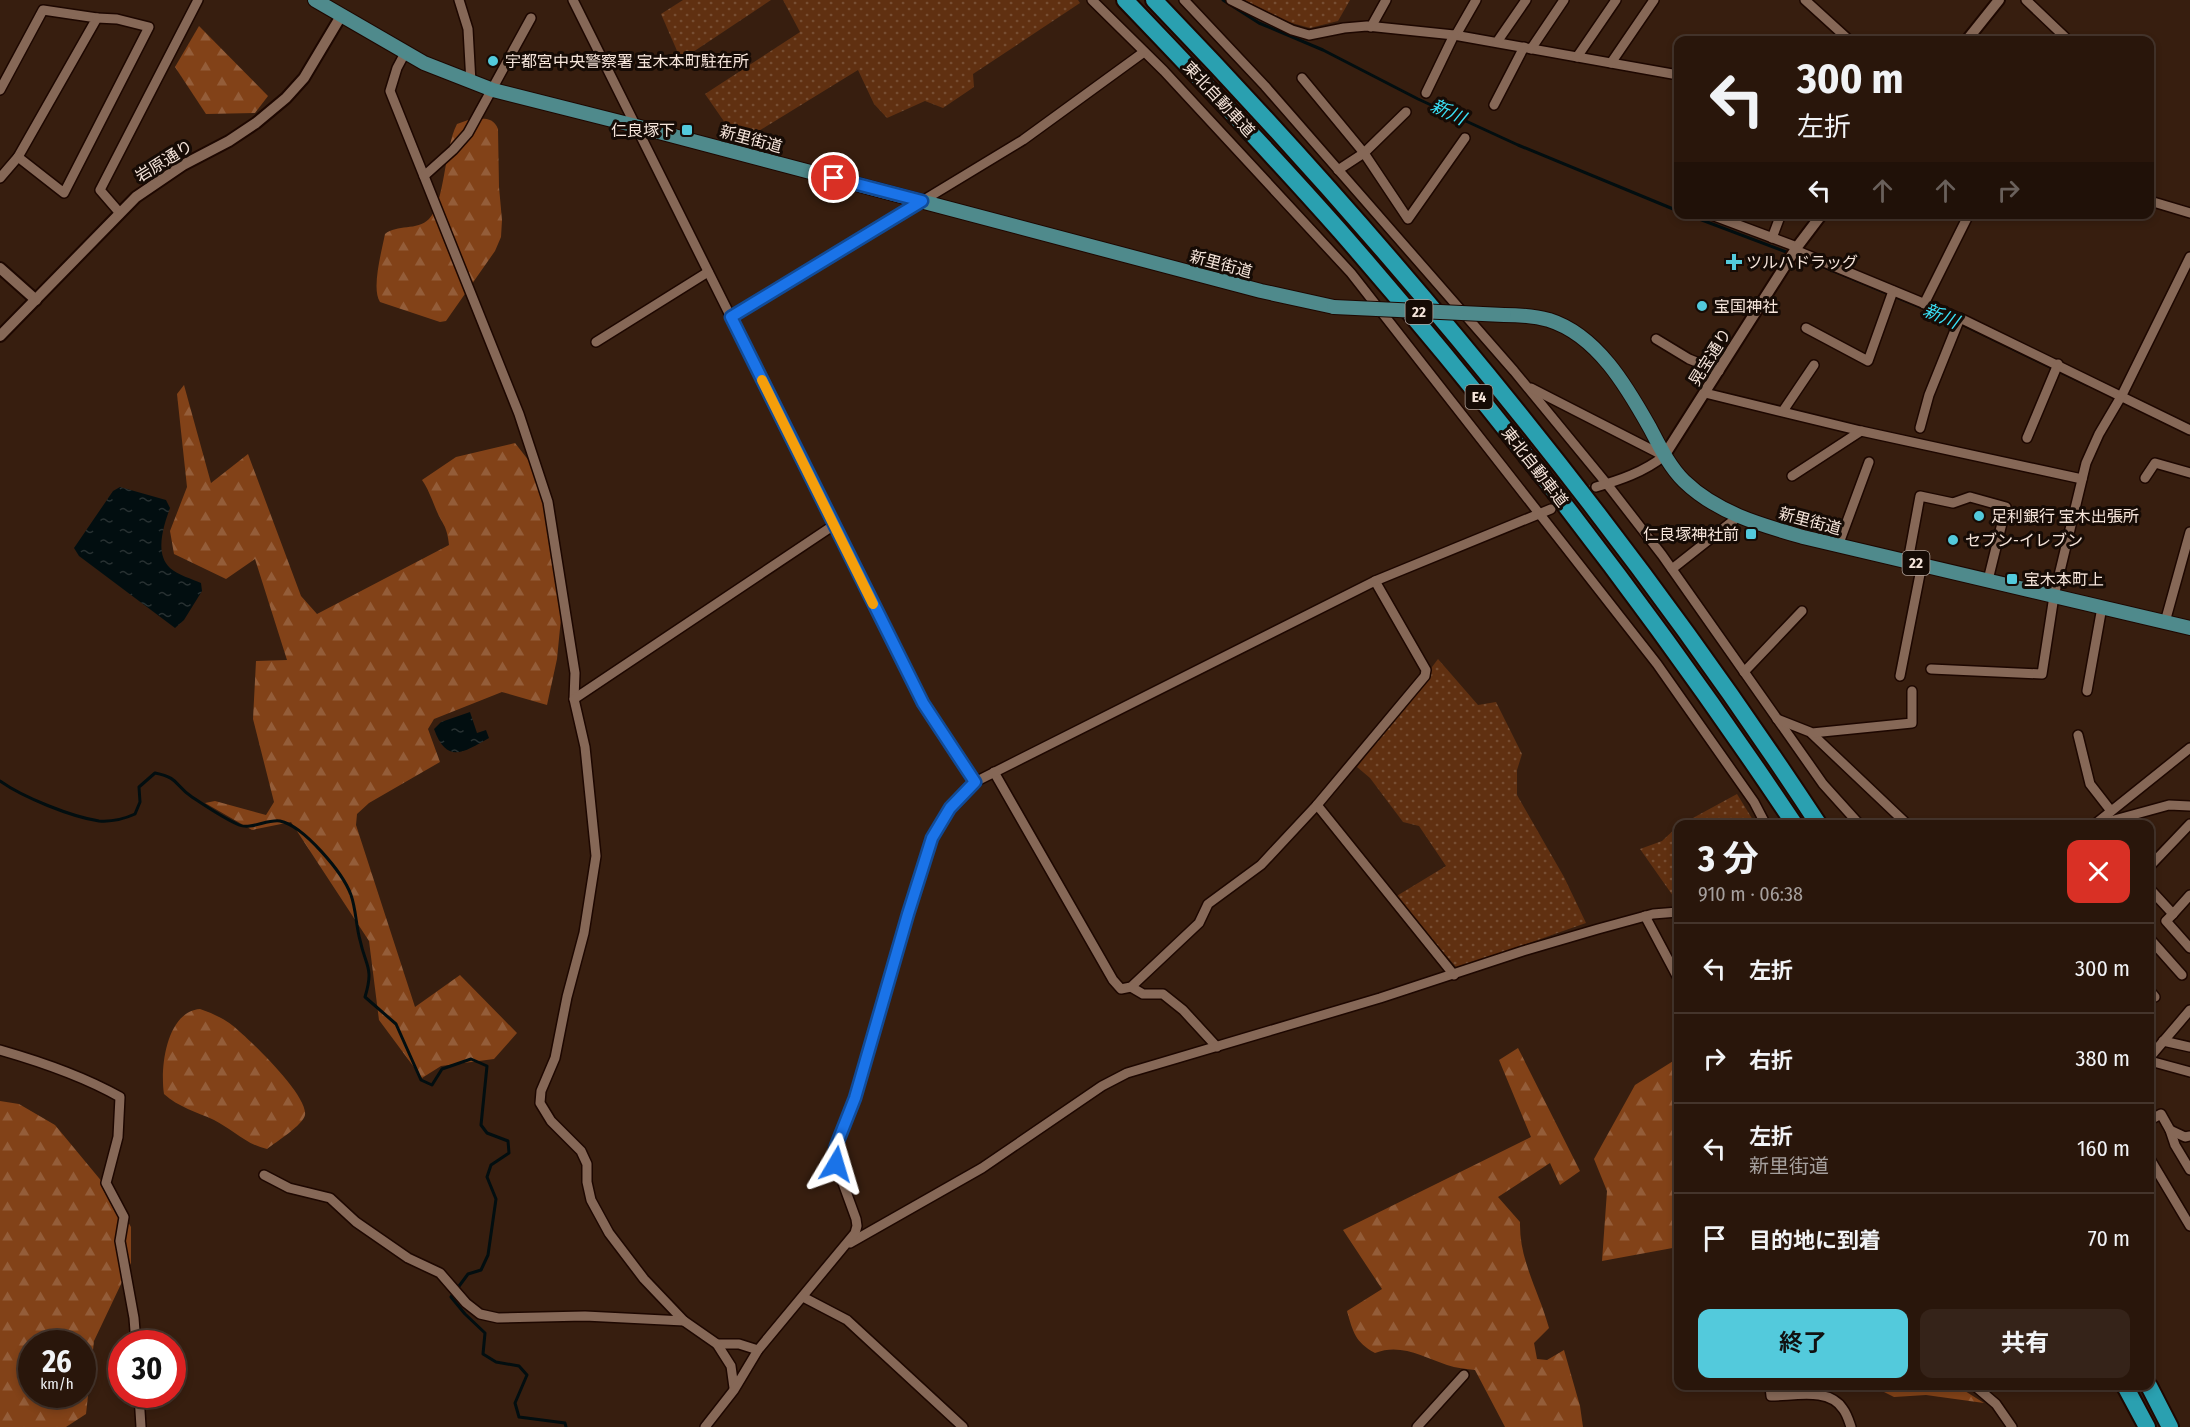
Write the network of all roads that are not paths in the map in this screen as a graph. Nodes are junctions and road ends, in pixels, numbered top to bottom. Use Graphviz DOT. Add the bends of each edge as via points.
graph roads {
  1 [pos="198,0"];
  2 [pos="315,0"];
  3 [pos="459,0"];
  4 [pos="573,0"];
  5 [pos="1092,0"];
  6 [pos="1125,0"];
  7 [pos="1154,0"];
  8 [pos="1184,0"];
  9 [pos="1231,0"];
  10 [pos="1386,0"];
  11 [pos="1476,0"];
  12 [pos="1526,0"];
  13 [pos="1564,0"];
  14 [pos="1616,0"];
  15 [pos="1654,0"];
  16 [pos="1805,0"];
  17 [pos="1999,0"];
  18 [pos="2026,0"];
  19 [pos="341,16"];
  20 [pos="98,18"];
  21 [pos="531,18"];
  22 [pos="1371,27"];
  23 [pos="1455,35"];
  24 [pos="1845,36"];
  25 [pos="1970,36"];
  26 [pos="2064,36"];
  27 [pos="1497,42"];
  28 [pos="1528,48"];
  29 [pos="1144,52"];
  30 [pos="405,53"];
  31 [pos="1577,57"];
  32 [pos="1611,63"];
  33 [pos="1674,74"];
  34 [pos="1302,78"];
  35 [pos="471,83"];
  36 [pos="0,90"];
  37 [pos="493,90"];
  38 [pos="1426,93"];
  39 [pos="1494,105"];
  40 [pos="1406,112"];
  41 [pos="636,126"];
  42 [pos="1465,138"];
  43 [pos="1364,153"];
  44 [pos="18,157"];
  45 [pos="1338,170"];
  46 [pos="424,176"];
  47 [pos="0,178"];
  48 [pos="922,201"];
  49 [pos="2154,202"];
  50 [pos="119,212"];
  51 [pos="2190,213"];
  52 [pos="1724,219"];
  53 [pos="1779,219"];
  54 [pos="1818,219"];
  55 [pos="1966,219"];
  56 [pos="1772,238"];
  57 [pos="1796,249"];
  58 [pos="2190,257"];
  59 [pos="0,268"];
  60 [pos="708,272"];
  61 [pos="1893,291"];
  62 [pos="36,300"];
  63 [pos="1924,304"];
  64 [pos="731,317"];
  65 [pos="1960,318"];
  66 [pos="1806,328"];
  67 [pos="0,336"];
  68 [pos="1656,339"];
  69 [pos="596,342"];
  70 [pos="2058,364"];
  71 [pos="1814,365"];
  72 [pos="1719,371"];
  73 [pos="1526,386"];
  74 [pos="1706,393"];
  75 [pos="2122,395"];
  76 [pos="1783,411"];
  77 [pos="1920,428"];
  78 [pos="2190,430"];
  79 [pos="1861,431"];
  80 [pos="2027,438"];
  81 [pos="1664,456"];
  82 [pos="1869,462"];
  83 [pos="2190,472"];
  84 [pos="1792,476"];
  85 [pos="2145,478"];
  86 [pos="2082,479"];
  87 [pos="1607,484"];
  88 [pos="1596,487"];
  89 [pos="1551,509"];
  90 [pos="1540,513"];
  91 [pos="1739,516"];
  92 [pos="834,525"];
  93 [pos="2190,532"];
  94 [pos="1838,546"];
  95 [pos="1908,561"];
  96 [pos="1922,564"];
  97 [pos="1672,569"];
  98 [pos="1988,580"];
  99 [pos="1375,581"];
  100 [pos="2054,596"];
  101 [pos="2102,607"];
  102 [pos="1803,611"];
  103 [pos="2165,622"];
  104 [pos="2190,628"];
  105 [pos="1931,669"];
  106 [pos="1744,672"];
  107 [pos="1900,676"];
  108 [pos="1912,691"];
  109 [pos="2087,691"];
  110 [pos="574,699"];
  111 [pos="1776,718"];
  112 [pos="1812,733"];
  113 [pos="2078,735"];
  114 [pos="2190,748"];
  115 [pos="1773,755"];
  116 [pos="994,772"];
  117 [pos="975,782"];
  118 [pos="1317,805"];
  119 [pos="2190,806"];
  120 [pos="2111,811"];
  121 [pos="1763,820"];
  122 [pos="1792,820"];
  123 [pos="1817,820"];
  124 [pos="1827,820"];
  125 [pos="1855,820"];
  126 [pos="1903,820"];
  127 [pos="2101,820"];
  128 [pos="2114,820"];
  129 [pos="2190,824"];
  130 [pos="2154,862"];
  131 [pos="2154,894"];
  132 [pos="2190,895"];
  133 [pos="1674,912"];
  134 [pos="2173,914"];
  135 [pos="1645,916"];
  136 [pos="2154,944"];
  137 [pos="2190,948"];
  138 [pos="1674,970"];
  139 [pos="1454,975"];
  140 [pos="2182,975"];
  141 [pos="1131,987"];
  142 [pos="2190,1010"];
  143 [pos="2163,1041"];
  144 [pos="1217,1047"];
  145 [pos="2190,1047"];
  146 [pos="0,1050"];
  147 [pos="2154,1053"];
  148 [pos="2154,1060"];
  149 [pos="2190,1072"];
  150 [pos="2154,1118"];
  151 [pos="2170,1130"];
  152 [pos="2190,1136"];
  153 [pos="2154,1166"];
  154 [pos="2190,1170"];
  155 [pos="264,1175"];
  156 [pos="2190,1226"];
  157 [pos="848,1244"];
  158 [pos="803,1297"];
  159 [pos="684,1321"];
  160 [pos="135,1330"];
  161 [pos="717,1344"];
  162 [pos="758,1350"];
  163 [pos="1464,1375"];
  164 [pos="734,1390"];
  165 [pos="1770,1390"];
  166 [pos="1980,1390"];
  167 [pos="2127,1390"];
  168 [pos="2151,1390"];
  169 [pos="140,1408"];
  170 [pos="141,1427"];
  171 [pos="705,1427"];
  172 [pos="963,1427"];
  173 [pos="1416,1427"];
  174 [pos="1851,1427"];
  175 [pos="2012,1427"];
  176 [pos="2147,1427"];
  177 [pos="2170,1427"];
  1 -- 50 [label="street" via="100,190"];
  2 -- 19 [label="main road, 新里街道 / 22"];
  3 -- 35 [label="street" via="468,29"];
  4 -- 41 [label="street"];
  5 -- 29 [label="street"];
  6 -- 122 [label="highway, 東北自動車道 / E4" via="1340,231 1508,431 1710,700"];
  7 -- 115 [label="highway, 東北自動車道 / E4" via="1290,144 1449,326 1599,514"];
  8 -- 45 [label="street"];
  9 -- 22 [label="street" via="1309,35"];
  10 -- 22 [label="street"];
  11 -- 23 [label="street"];
  12 -- 27 [label="street"];
  13 -- 28 [label="street"];
  14 -- 31 [label="street"];
  15 -- 32 [label="street"];
  16 -- 24 [label="street"];
  17 -- 25 [label="street"];
  18 -- 26 [label="street"];
  19 -- 30 [label="main road, 新里街道 / 22"];
  19 -- 50 [label="street, 岩原通り" via="304,78 286,98 256,123 156,182"];
  20 -- 36 [label="street" via="43,10"];
  20 -- 44 [label="street"];
  20 -- 44 [label="street" via="149,27 64,193"];
  21 -- 37 [label="street"];
  22 -- 23 [label="street"];
  23 -- 27 [label="street"];
  23 -- 38 [label="street"];
  27 -- 28 [label="street"];
  28 -- 31 [label="street"];
  28 -- 39 [label="street"];
  29 -- 48 [label="street" via="1023,140"];
  29 -- 90 [label="street" via="1350,273"];
  30 -- 35 [label="main road, 新里街道 / 22"];
  30 -- 46 [label="street" via="390,91"];
  31 -- 32 [label="street"];
  32 -- 33 [label="street"];
  34 -- 43 [label="street"];
  35 -- 37 [label="main road, 新里街道 / 22"];
  37 -- 41 [label="main road, 新里街道 / 22"];
  37 -- 46 [label="street" via="463,140"];
  40 -- 43 [label="street"];
  41 -- 48 [label="main road, 新里街道 / 22"];
  41 -- 60 [label="street"];
  42 -- 43 [label="street" via="1408,219"];
  43 -- 45 [label="street"];
  44 -- 47 [label="street"];
  45 -- 73 [label="street"];
  46 -- 110 [label="street" via="519,414 548,502 575,673"];
  48 -- 64 [label="street"];
  48 -- 81 [label="main road, 新里街道 / 22, bridge" via="1334,308 1548,320 1584,340 1619,377"];
  49 -- 51 [label="street"];
  50 -- 62 [label="street, 岩原通り"];
  52 -- 56 [label="street"];
  53 -- 56 [label="street"];
  54 -- 57 [label="street, 晃宝通り"];
  55 -- 63 [label="street"];
  56 -- 57 [label="street"];
  57 -- 61 [label="street"];
  57 -- 72 [label="street, 晃宝通り"];
  58 -- 75 [label="street"];
  59 -- 62 [label="street"];
  60 -- 64 [label="street"];
  60 -- 69 [label="street"];
  61 -- 63 [label="street"];
  61 -- 66 [label="street" via="1868,361"];
  62 -- 67 [label="street, 岩原通り"];
  63 -- 65 [label="street"];
  64 -- 92 [label="street"];
  65 -- 70 [label="street"];
  65 -- 77 [label="street"];
  68 -- 72 [label="street"];
  70 -- 75 [label="street"];
  70 -- 80 [label="street"];
  71 -- 76 [label="street"];
  72 -- 74 [label="street, 晃宝通り"];
  73 -- 81 [label="street"];
  73 -- 87 [label="street"];
  74 -- 76 [label="street"];
  74 -- 81 [label="street, 晃宝通り"];
  75 -- 78 [label="street"];
  75 -- 86 [label="street" via="2099,435"];
  76 -- 79 [label="street"];
  79 -- 84 [label="street"];
  79 -- 86 [label="street"];
  81 -- 87 [label="street"];
  81 -- 91 [label="main road, 新里街道 / 22" via="1695,491"];
  82 -- 94 [label="street"];
  83 -- 85 [label="street" via="2155,463"];
  86 -- 100 [label="street"];
  87 -- 88 [label="street"];
  87 -- 97 [label="street"];
  89 -- 90 [label="street"];
  90 -- 99 [label="street"];
  90 -- 121 [label="street" via="1657,664"];
  91 -- 94 [label="main road, 新里街道 / 22"];
  91 -- 97 [label="street"];
  92 -- 110 [label="street"];
  92 -- 117 [label="street" via="923,703"];
  93 -- 103 [label="street"];
  94 -- 95 [label="main road, 新里街道 / 22"];
  95 -- 96 [label="main road, 新里街道 / 22"];
  95 -- 98 [label="street" via="1920,496 1953,503 1970,497 2006,507"];
  96 -- 98 [label="main road, 新里街道 / 22"];
  96 -- 107 [label="street"];
  97 -- 106 [label="street"];
  98 -- 100 [label="main road, 新里街道 / 22"];
  99 -- 116 [label="street"];
  99 -- 118 [label="street" via="1426,670 1425,676"];
  100 -- 101 [label="main road, 新里街道 / 22"];
  100 -- 105 [label="street" via="2042,674"];
  101 -- 103 [label="main road, 新里街道 / 22"];
  101 -- 109 [label="street"];
  102 -- 106 [label="street"];
  103 -- 104 [label="main road, 新里街道 / 22"];
  106 -- 111 [label="street"];
  108 -- 112 [label="street" via="1912,723"];
  110 -- 159 [label="street" via="585,747 596,856 584,933 555,1058 540,1103 551,1121 581,1151 587,1164 591,1200 609,1233 644,1279"];
  111 -- 112 [label="street"];
  111 -- 125 [label="street" via="1823,784"];
  112 -- 126 [label="street"];
  113 -- 120 [label="street" via="2090,784"];
  114 -- 120 [label="street"];
  115 -- 123 [label="highway, 東北自動車道 / E4"];
  115 -- 124 [label="highway"];
  116 -- 117 [label="street"];
  116 -- 141 [label="street" via="1113,980 1121,989"];
  117 -- 157 [label="street" via="950,808 932,838 855,1098 836,1146 836,1164 857,1226"];
  118 -- 139 [label="street"];
  118 -- 141 [label="street" via="1261,865 1208,904 1199,923"];
  119 -- 128 [label="street" via="2169,805"];
  120 -- 127 [label="street"];
  129 -- 130 [label="street"];
  131 -- 134 [label="street"];
  132 -- 134 [label="street"];
  133 -- 135 [label="street"];
  134 -- 137 [label="street" via="2166,921"];
  135 -- 138 [label="street"];
  135 -- 139 [label="street"];
  136 -- 140 [label="street"];
  139 -- 144 [label="street"];
  141 -- 144 [label="street" via="1143,994 1163,994"];
  142 -- 143 [label="street"];
  143 -- 145 [label="street"];
  143 -- 147 [label="street"];
  144 -- 157 [label="street" via="1127,1073 1102,1086 982,1168"];
  146 -- 160 [label="street" via="39,1061 120,1097 118,1137 106,1183 124,1217 120,1241"];
  148 -- 149 [label="street"];
  150 -- 151 [label="street" via="2161,1114"];
  151 -- 152 [label="street"];
  151 -- 154 [label="street"];
  153 -- 156 [label="street"];
  155 -- 159 [label="street" via="289,1188 330,1198 356,1222 408,1258 440,1272 480,1314 498,1318 585,1316"];
  157 -- 158 [label="street"];
  158 -- 162 [label="street"];
  158 -- 172 [label="street" via="847,1320"];
  159 -- 161 [label="street"];
  161 -- 162 [label="street" via="739,1344"];
  161 -- 164 [label="street" via="731,1366"];
  162 -- 164 [label="street"];
  163 -- 173 [label="street"];
  164 -- 171 [label="street"];
  165 -- 174 [label="street" via="1771,1396 1823,1395 1834,1399 1844,1409"];
  166 -- 175 [label="street" via="1996,1404"];
  167 -- 176 [label="highway"];
  168 -- 177 [label="highway"];
  169 -- 170 [label="street"];
}
